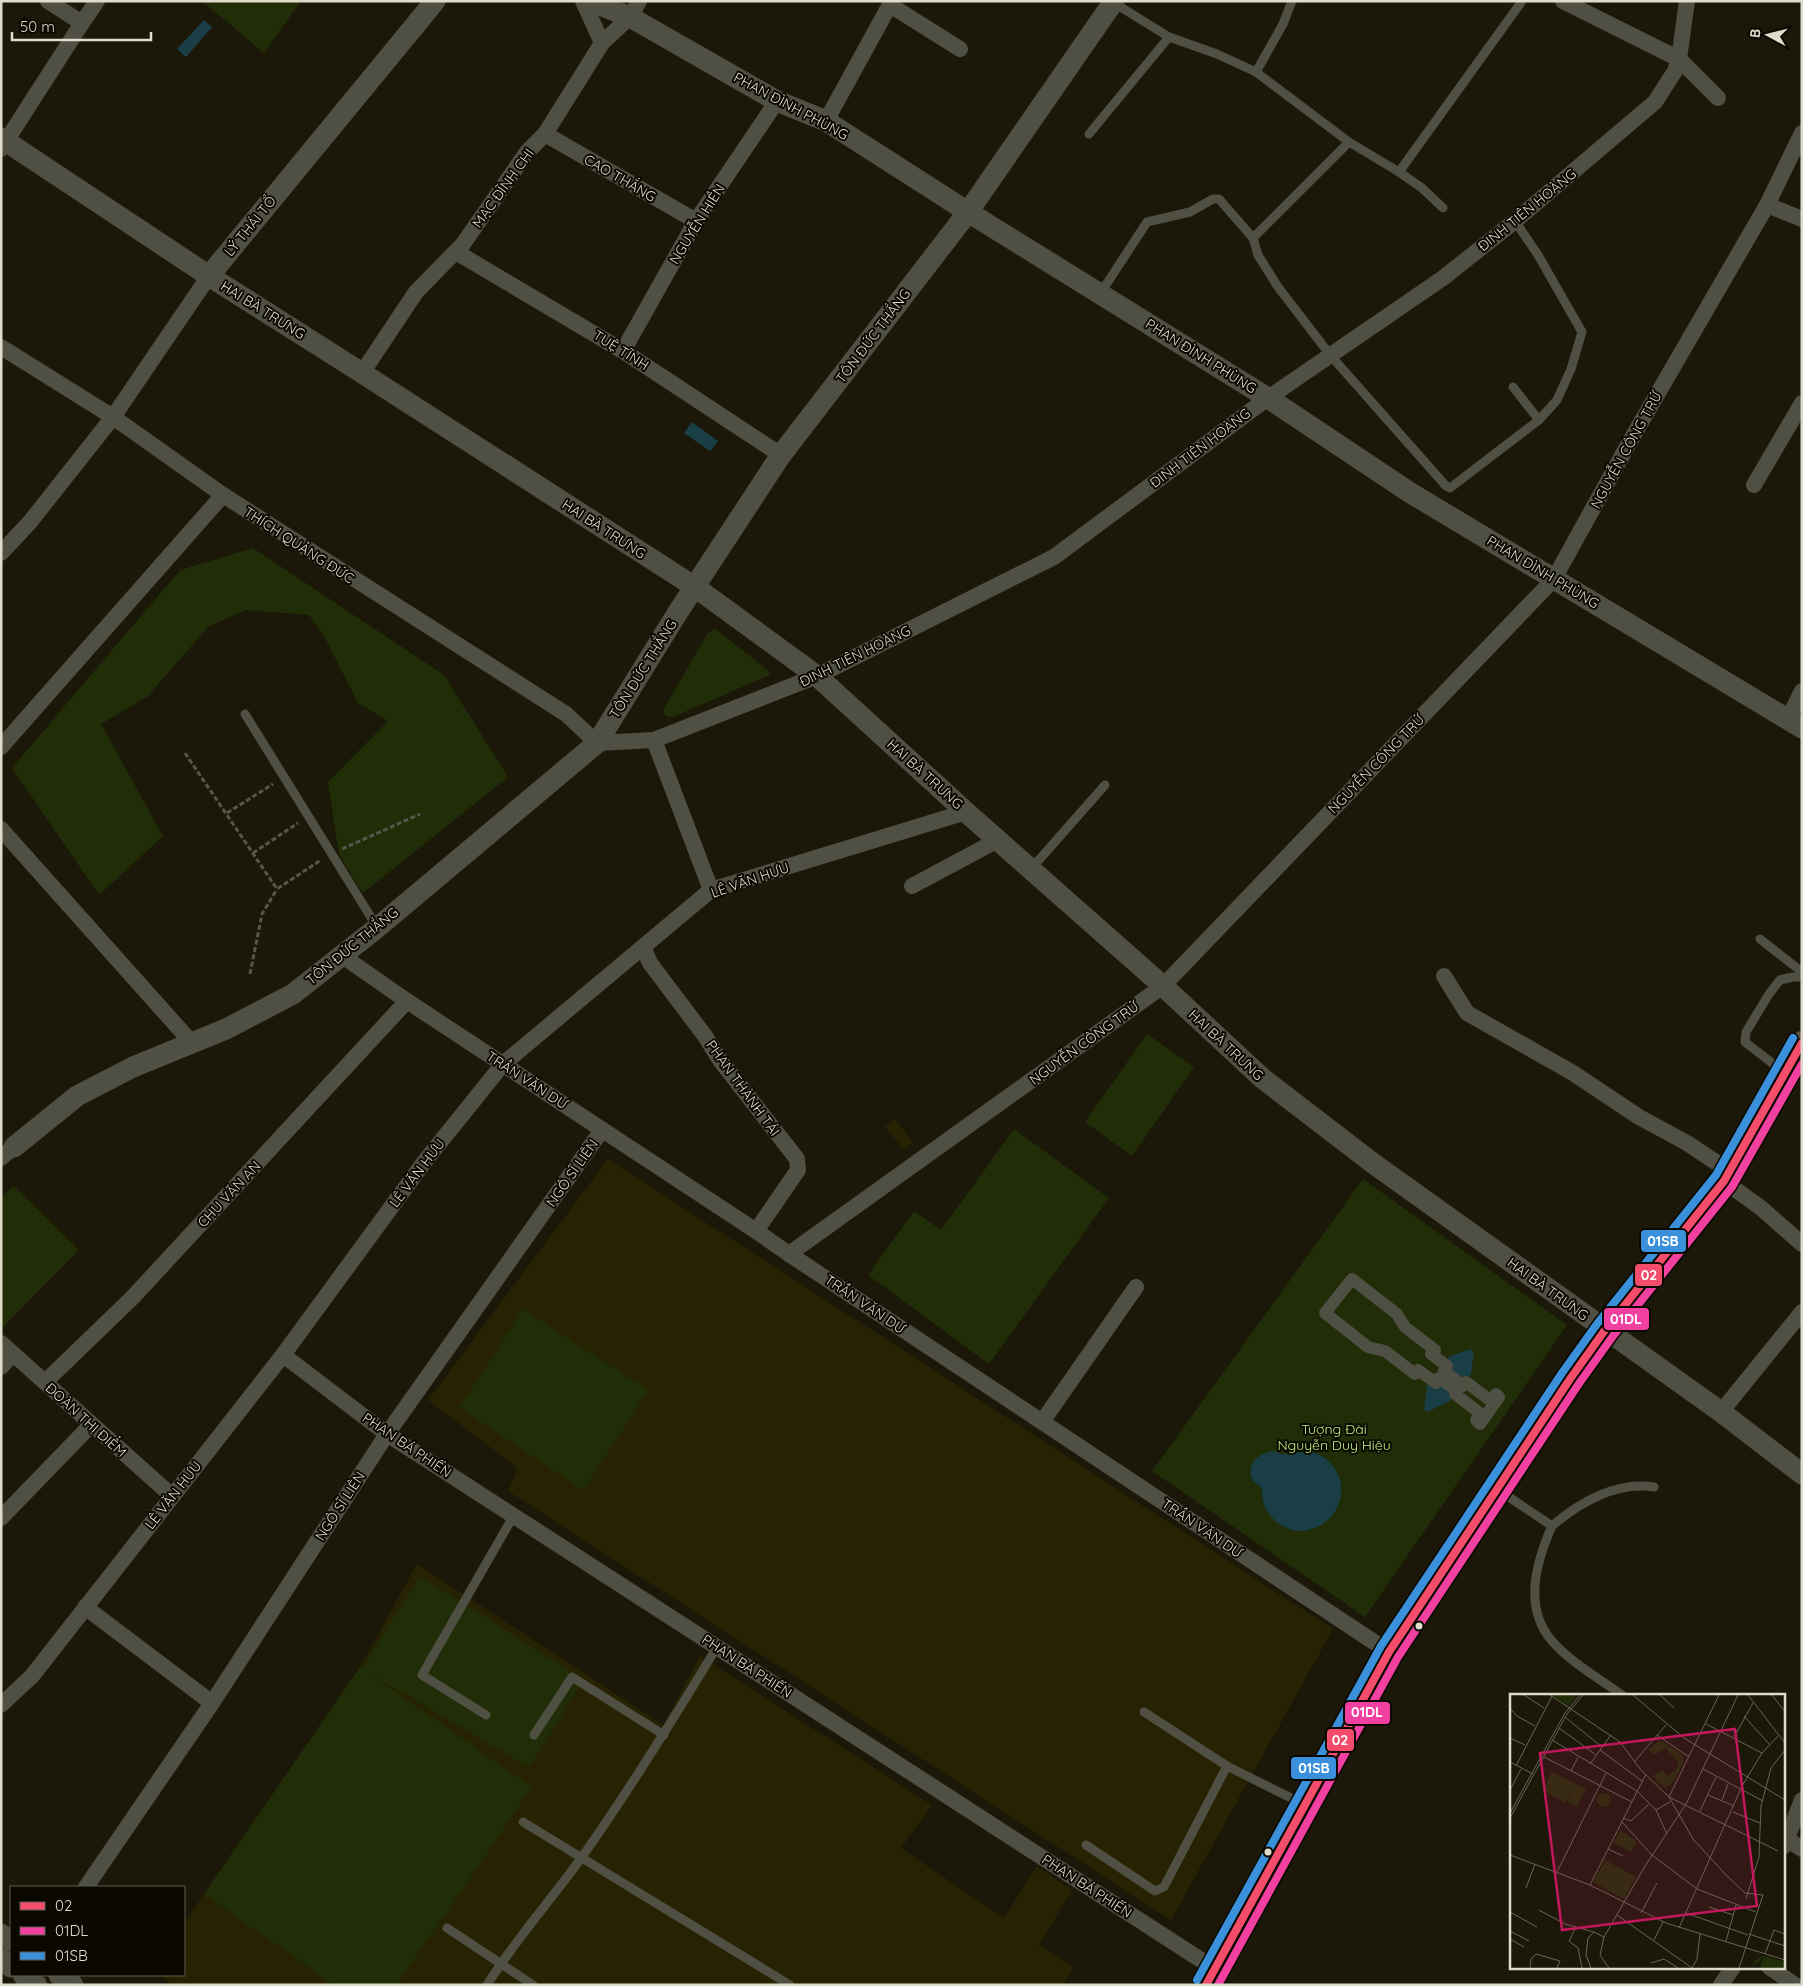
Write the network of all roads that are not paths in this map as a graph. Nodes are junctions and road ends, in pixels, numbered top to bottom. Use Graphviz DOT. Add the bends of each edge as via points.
graph roads {
  1 [pos="48,1"];
  2 [pos="97,1"];
  3 [pos="435,1"];
  4 [pos="583,1"];
  5 [pos="590,1"];
  6 [pos="1292,1"];
  7 [pos="1522,1"];
  8 [pos="1563,1"];
  9 [pos="1687,1"];
  10 [pos="1114,2"];
  11 [pos="891,3"];
  12 [pos="635,9"];
  13 [pos="82,23"];
  14 [pos="1169,37"];
  15 [pos="602,43"];
  16 [pos="960,49"];
  17 [pos="1679,59"];
  18 [pos="1256,72"];
  19 [pos="1718,98"];
  20 [pos="778,101"];
  21 [pos="826,121"];
  22 [pos="1802,133"];
  23 [pos="545,134"];
  24 [pos="1089,134"];
  25 [pos="1349,142"];
  26 [pos="3,143"];
  27 [pos="1399,172"];
  28 [pos="1768,205"];
  29 [pos="1442,208"];
  30 [pos="968,212"];
  31 [pos="1802,219"];
  32 [pos="696,221"];
  33 [pos="1515,221"];
  34 [pos="1253,238"];
  35 [pos="456,252"];
  36 [pos="209,276"];
  37 [pos="1100,294"];
  38 [pos="1,347"];
  39 [pos="623,351"];
  40 [pos="1331,356"];
  41 [pos="362,373"];
  42 [pos="1513,387"];
  43 [pos="1268,398"];
  44 [pos="1802,403"];
  45 [pos="113,418"];
  46 [pos="1539,420"];
  47 [pos="782,455"];
  48 [pos="1754,485"];
  49 [pos="223,495"];
  50 [pos="1,553"];
  51 [pos="1554,579"];
  52 [pos="695,587"];
  53 [pos="817,676"];
  54 [pos="1802,691"];
  55 [pos="244,714"];
  56 [pos="1795,723"];
  57 [pos="654,740"];
  58 [pos="596,743"];
  59 [pos="1,747"];
  60 [pos="1106,785"];
  61 [pos="966,812"];
  62 [pos="1,828"];
  63 [pos="998,840"];
  64 [pos="1031,869"];
  65 [pos="912,886"];
  66 [pos="711,890"];
  67 [pos="378,927"];
  68 [pos="1760,939"];
  69 [pos="643,947"];
  70 [pos="341,955"];
  71 [pos="1802,972"];
  72 [pos="1444,976"];
  73 [pos="1802,978"];
  74 [pos="1163,986"];
  75 [pos="407,1001"];
  76 [pos="192,1043"];
  77 [pos="1802,1043"];
  78 [pos="502,1064"];
  79 [pos="1785,1073"];
  80 [pos="602,1130"];
  81 [pos="8,1153"];
  82 [pos="1727,1176"];
  83 [pos="756,1230"];
  84 [pos="1802,1244"];
  85 [pos="788,1254"];
  86 [pos="1136,1287"];
  87 [pos="1802,1312"];
  88 [pos="1605,1330"];
  89 [pos="7,1349"];
  90 [pos="284,1355"];
  91 [pos="1,1367"];
  92 [pos="1444,1377"];
  93 [pos="45,1382"];
  94 [pos="1456,1385"];
  95 [pos="1721,1412"];
  96 [pos="1042,1422"];
  97 [pos="91,1425"];
  98 [pos="387,1434"];
  99 [pos="1802,1474"];
  100 [pos="1654,1487"];
  101 [pos="1497,1489"];
  102 [pos="172,1496"];
  103 [pos="514,1516"];
  104 [pos="1,1518"];
  105 [pos="1552,1526"];
  106 [pos="85,1607"];
  107 [pos="717,1647"];
  108 [pos="1389,1652"];
  109 [pos="1621,1694"];
  110 [pos="212,1703"];
  111 [pos="1,1705"];
  112 [pos="1144,1712"];
  113 [pos="486,1715"];
  114 [pos="534,1735"];
  115 [pos="664,1735"];
  116 [pos="1227,1766"];
  117 [pos="1802,1800"];
  118 [pos="1305,1805"];
  119 [pos="523,1822"];
  120 [pos="1786,1842"];
  121 [pos="1086,1845"];
  122 [pos="1802,1849"];
  123 [pos="582,1857"];
  124 [pos="87,1886"];
  125 [pos="447,1928"];
  126 [pos="500,1964"];
  127 [pos="1732,1968"];
  128 [pos="1770,1968"];
  129 [pos="24,1976"];
  130 [pos="60,1976"];
  131 [pos="1211,1977"];
  132 [pos="37,1985"];
  133 [pos="73,1985"];
  134 [pos="487,1985"];
  135 [pos="533,1985"];
  136 [pos="790,1985"];
  137 [pos="1721,1985"];
  138 [pos="1794,1985"];
  1 -- 13 [label="street"];
  2 -- 13 [label="street"];
  3 -- 36 [label="street, LÝ THÁI TỔ"];
  4 -- 15 [label="street"];
  5 -- 12 [label="street, PHAN ĐÌNH PHÙNG"];
  6 -- 18 [label="lane"];
  7 -- 27 [label="lane"];
  8 -- 17 [label="street"];
  9 -- 17 [label="street, ĐINH TIÊN HOÀNG"];
  10 -- 14 [label="lane"];
  10 -- 30 [label="street, TÔN ĐỨC THẮNG"];
  11 -- 16 [label="street"];
  11 -- 21 [label="street"];
  12 -- 15 [label="street, MẠC ĐĨNH CHI"];
  12 -- 20 [label="street, PHAN ĐÌNH PHÙNG"];
  13 -- 26 [label="street"];
  14 -- 18 [label="lane"];
  14 -- 24 [label="lane"];
  15 -- 23 [label="street, MẠC ĐĨNH CHI"];
  17 -- 19 [label="street"];
  17 -- 33 [label="street, ĐINH TIÊN HOÀNG" via="1655,102"];
  18 -- 25 [label="lane"];
  20 -- 21 [label="street, PHAN ĐÌNH PHÙNG"];
  20 -- 32 [label="street, NGUYỄN HIỀN"];
  21 -- 30 [label="street, PHAN ĐÌNH PHÙNG"];
  22 -- 28 [label="street, NGUYỄN CÔNG TRỨ"];
  23 -- 32 [label="street, CAO THẮNG"];
  23 -- 35 [label="street, MẠC ĐĨNH CHI" via="527,152"];
  25 -- 27 [label="lane"];
  25 -- 34 [label="lane"];
  26 -- 36 [label="street, HAI BÀ TRƯNG"];
  27 -- 29 [label="lane"];
  28 -- 31 [label="street"];
  28 -- 51 [label="street, NGUYỄN CÔNG TRỨ"];
  30 -- 37 [label="street, PHAN ĐÌNH PHÙNG"];
  30 -- 47 [label="street, TÔN ĐỨC THẮNG"];
  32 -- 39 [label="street, NGUYỄN HIỀN"];
  33 -- 40 [label="street, ĐINH TIÊN HOÀNG" via="1443,278"];
  33 -- 46 [label="lane" via="1582,332 1557,400"];
  34 -- 37 [label="lane" via="1219,199 1190,212 1147,222"];
  34 -- 40 [label="lane" via="1258,255 1278,287"];
  35 -- 39 [label="street, TUỆ TĨNH"];
  35 -- 41 [label="street, MẠC ĐĨNH CHI" via="416,292"];
  36 -- 41 [label="street, HAI BÀ TRƯNG"];
  36 -- 45 [label="street, LÝ THÁI TỔ"];
  37 -- 43 [label="street, PHAN ĐÌNH PHÙNG"];
  38 -- 45 [label="street, THÍCH QUẢNG ĐỨC"];
  39 -- 47 [label="street, TUỆ TĨNH"];
  40 -- 43 [label="street, ĐINH TIÊN HOÀNG"];
  40 -- 46 [label="lane" via="1450,488"];
  41 -- 52 [label="street, HAI BÀ TRƯNG"];
  42 -- 46 [label="lane"];
  43 -- 51 [label="street, PHAN ĐÌNH PHÙNG" via="1409,492"];
  43 -- 53 [label="street, ĐINH TIÊN HOÀNG" via="1054,557"];
  44 -- 48 [label="street"];
  45 -- 49 [label="street, THÍCH QUẢNG ĐỨC"];
  45 -- 50 [label="street, LÝ THÁI TỔ" via="30,522"];
  47 -- 52 [label="street, TÔN ĐỨC THẮNG"];
  49 -- 58 [label="street, THÍCH QUẢNG ĐỨC" via="566,714"];
  49 -- 59 [label="street"];
  51 -- 56 [label="street, PHAN ĐÌNH PHÙNG"];
  51 -- 74 [label="street, NGUYỄN CÔNG TRỨ"];
  52 -- 53 [label="street, HAI BÀ TRƯNG"];
  52 -- 58 [label="street, TÔN ĐỨC THẮNG"];
  53 -- 57 [label="street, ĐINH TIÊN HOÀNG"];
  53 -- 61 [label="street, HAI BÀ TRƯNG"];
  54 -- 56 [label="street"];
  55 -- 67 [label="lane"];
  57 -- 58 [label="street, ĐINH TIÊN HOÀNG"];
  57 -- 66 [label="street"];
  58 -- 67 [label="street, TÔN ĐỨC THẮNG"];
  60 -- 64 [label="lane"];
  61 -- 63 [label="street, HAI BÀ TRƯNG"];
  61 -- 66 [label="street, LÊ VĂN HƯU"];
  62 -- 76 [label="street"];
  63 -- 64 [label="street, HAI BÀ TRƯNG"];
  63 -- 65 [label="street"];
  64 -- 74 [label="street, HAI BÀ TRƯNG"];
  66 -- 69 [label="street, LÊ VĂN HƯU"];
  67 -- 70 [label="street, TÔN ĐỨC THẮNG"];
  68 -- 71 [label="lane"];
  69 -- 78 [label="street, LÊ VĂN HƯU"];
  69 -- 83 [label="street, PHAN THÀNH TÁI" via="650,963 720,1060 797,1159 798,1170"];
  70 -- 75 [label="street, TRẦN VĂN DƯ"];
  70 -- 76 [label="street, TÔN ĐỨC THẮNG" via="293,994"];
  72 -- 82 [label="street" via="1467,1013 1687,1143"];
  73 -- 79 [label="lane" via="1780,980 1746,1032 1745,1042"];
  74 -- 85 [label="street, NGUYỄN CÔNG TRỨ"];
  74 -- 88 [label="street, HAI BÀ TRƯNG" via="1262,1078 1374,1164"];
  75 -- 78 [label="street, TRẦN VĂN DƯ"];
  75 -- 93 [label="street, CHU VĂN AN" via="133,1297"];
  76 -- 81 [label="street, TÔN ĐỨC THẮNG" via="133,1067 77,1096"];
  77 -- 79 [label="main road"];
  78 -- 80 [label="street, TRẦN VĂN DƯ"];
  78 -- 90 [label="street, LÊ VĂN HƯU" via="424,1161"];
  79 -- 82 [label="main road"];
  80 -- 83 [label="street, TRẦN VĂN DƯ"];
  80 -- 98 [label="street, NGÔ SĨ LIÊN"];
  82 -- 84 [label="street"];
  82 -- 88 [label="main road"];
  83 -- 85 [label="street, TRẦN VĂN DƯ"];
  85 -- 96 [label="street, TRẦN VĂN DƯ"];
  86 -- 96 [label="street"];
  87 -- 95 [label="street"];
  88 -- 95 [label="street, HAI BÀ TRƯNG"];
  88 -- 101 [label="main road"];
  89 -- 91 [label="street"];
  89 -- 93 [label="street, ĐOÀN THỊ ĐIỂM"];
  90 -- 98 [label="street, PHAN BÁ PHIẾN"];
  90 -- 102 [label="street, LÊ VĂN HƯU"];
  92 -- 92 [label="street" via="1436,1383 1418,1370 1415,1374 1385,1351 1368,1347 1325,1313 1352,1279 1397,1314 1405,1327 1435,1350 1432,1354 1447,1366"];
  92 -- 94 [label="street"];
  93 -- 97 [label="street, ĐOÀN THỊ ĐIỂM"];
  95 -- 99 [label="street, HAI BÀ TRƯNG"];
  96 -- 108 [label="street, TRẦN VĂN DƯ"];
  97 -- 102 [label="street, ĐOÀN THỊ ĐIỂM"];
  97 -- 104 [label="street"];
  98 -- 103 [label="street, PHAN BÁ PHIẾN"];
  98 -- 110 [label="street, NGÔ SĨ LIÊN"];
  100 -- 105 [label="lane" via="1632,1486 1603,1493"];
  101 -- 105 [label="lane"];
  101 -- 108 [label="main road"];
  102 -- 106 [label="street, LÊ VĂN HƯU"];
  103 -- 107 [label="street, PHAN BÁ PHIẾN"];
  103 -- 113 [label="lane" via="422,1675"];
  105 -- 109 [label="lane" via="1534,1589 1534,1604 1540,1620 1552,1641"];
  106 -- 110 [label="street"];
  106 -- 111 [label="street, LÊ VĂN HƯU" via="32,1676"];
  107 -- 115 [label="lane"];
  107 -- 131 [label="street, PHAN BÁ PHIẾN"];
  108 -- 118 [label="main road"];
  110 -- 124 [label="street, NGÔ SĨ LIÊN"];
  112 -- 116 [label="lane"];
  114 -- 115 [label="lane" via="572,1677"];
  115 -- 123 [label="lane"];
  116 -- 118 [label="lane"];
  116 -- 121 [label="lane" via="1164,1887 1159,1890 1155,1891"];
  117 -- 120 [label="street"];
  118 -- 131 [label="main road"];
  119 -- 123 [label="lane"];
  120 -- 122 [label="street"];
  123 -- 126 [label="lane"];
  123 -- 136 [label="lane"];
  125 -- 126 [label="lane"];
  126 -- 134 [label="lane"];
  126 -- 135 [label="lane"];
  127 -- 137 [label="street"];
  128 -- 138 [label="street"];
  129 -- 132 [label="street"];
  130 -- 133 [label="street"];
}
